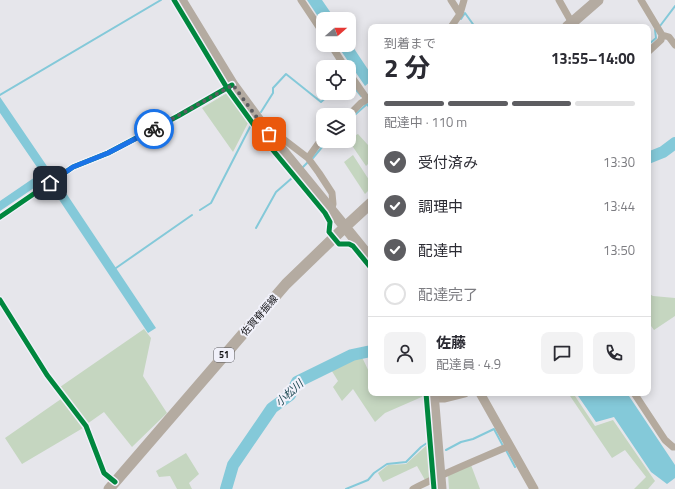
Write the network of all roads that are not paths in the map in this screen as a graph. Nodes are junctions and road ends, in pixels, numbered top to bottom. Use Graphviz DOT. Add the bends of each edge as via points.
graph roads {
  1 [pos="181,0"];
  2 [pos="301,0"];
  3 [pos="451,0"];
  4 [pos="464,0"];
  5 [pos="559,0"];
  6 [pos="598,0"];
  7 [pos="642,0"];
  8 [pos="460,14"];
  9 [pos="316,22"];
  10 [pos="453,24"];
  11 [pos="569,24"];
  12 [pos="570,24"];
  13 [pos="662,35"];
  14 [pos="675,45"];
  15 [pos="651,49"];
  16 [pos="356,82"];
  17 [pos="233,85"];
  18 [pos="368,97"];
  19 [pos="368,99"];
  20 [pos="356,109"];
  21 [pos="269,134"];
  22 [pos="316,147"];
  23 [pos="308,158"];
  24 [pos="368,206"];
  25 [pos="331,211"];
  26 [pos="0,217"];
  27 [pos="345,227"];
  28 [pos="368,255"];
  29 [pos="0,300"];
  30 [pos="433,396"];
  31 [pos="453,396"];
  32 [pos="482,396"];
  33 [pos="636,396"];
  34 [pos="509,446"];
  35 [pos="675,447"];
  36 [pos="440,475"];
  37 [pos="112,487"];
  38 [pos="413,489"];
  39 [pos="441,489"];
  40 [pos="534,489"];
  1 -- 17 [label="main road"];
  2 -- 9 [label="street"];
  3 -- 8 [label="street"];
  4 -- 8 [label="street"];
  5 -- 11 [label="street"];
  6 -- 12 [label="main road"];
  7 -- 13 [label="street"];
  8 -- 10 [label="street"];
  13 -- 14 [label="street"];
  13 -- 15 [label="street" via="662,40"];
  16 -- 18 [label="street"];
  17 -- 21 [label="main road"];
  17 -- 26 [label="street" via="108,153 73,167"];
  19 -- 20 [label="street"];
  21 -- 23 [label="street" via="278,135"];
  21 -- 25 [label="main road"];
  22 -- 23 [label="street"];
  23 -- 25 [label="street" via="332,193"];
  24 -- 27 [label="main road, 佐賀脊振線 / 51"];
  25 -- 27 [label="main road"];
  27 -- 28 [label="main road"];
  27 -- 37 [label="main road, 佐賀脊振線 / 51" via="286,284"];
  29 -- 37 [label="street" via="47,375 86,426"];
  30 -- 31 [label="street"];
  30 -- 36 [label="main road"];
  32 -- 34 [label="street"];
  33 -- 35 [label="street" via="665,440"];
  34 -- 36 [label="street"];
  34 -- 40 [label="street"];
  36 -- 38 [label="street"];
  36 -- 39 [label="main road"];
}
